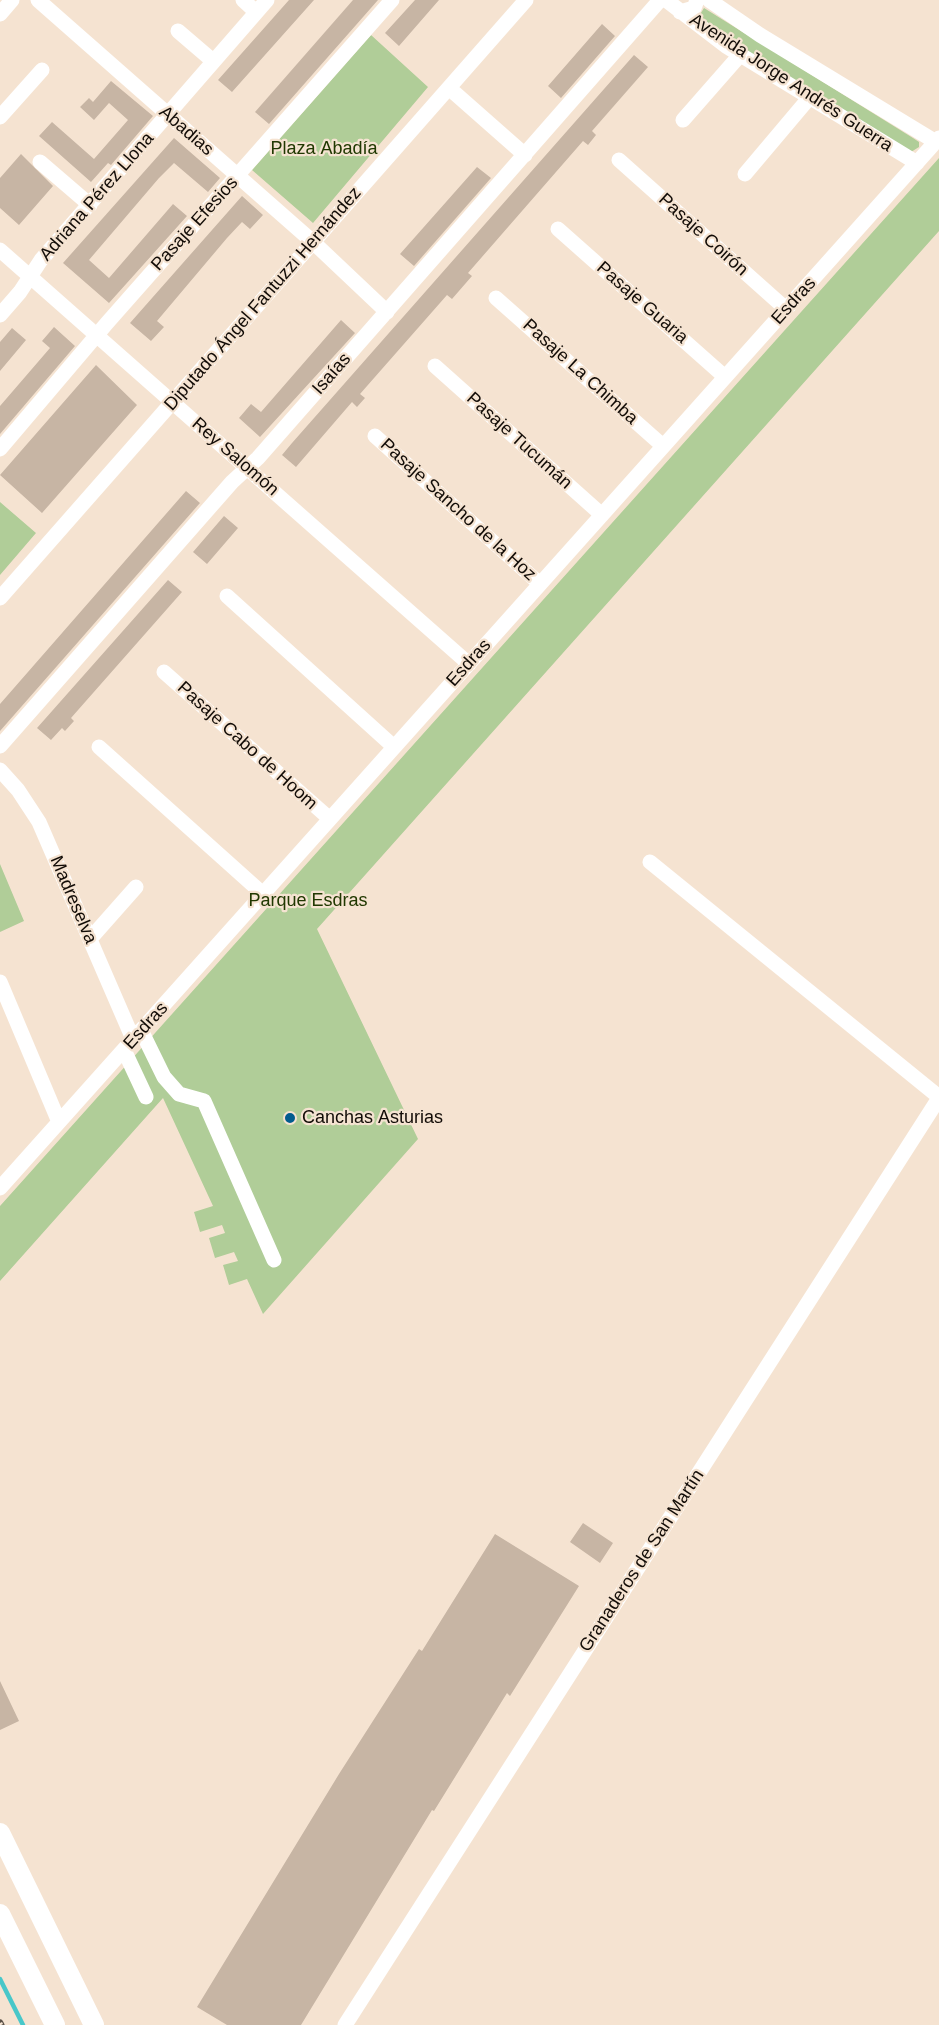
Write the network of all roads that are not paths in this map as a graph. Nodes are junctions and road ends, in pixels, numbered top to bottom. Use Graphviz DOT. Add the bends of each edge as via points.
graph roads {
  1 [pos="12,0"];
  2 [pos="38,0"];
  3 [pos="243,0"];
  4 [pos="267,0"];
  5 [pos="392,0"];
  6 [pos="526,0"];
  7 [pos="660,0"];
  8 [pos="666,0"];
  9 [pos="698,0"];
  10 [pos="709,0"];
  11 [pos="256,12"];
  12 [pos="680,12"];
  13 [pos="0,14"];
  14 [pos="178,31"];
  15 [pos="741,55"];
  16 [pos="213,61"];
  17 [pos="42,70"];
  18 [pos="449,88"];
  19 [pos="810,97"];
  20 [pos="4,107"];
  21 [pos="167,114"];
  22 [pos="683,120"];
  23 [pos="935,147"];
  24 [pos="525,155"];
  25 [pos="619,160"];
  26 [pos="39,162"];
  27 [pos="917,163"];
  28 [pos="745,174"];
  29 [pos="237,176"];
  30 [pos="90,205"];
  31 [pos="558,229"];
  32 [pos="313,242"];
  33 [pos="0,250"];
  34 [pos="30,277"];
  35 [pos="496,298"];
  36 [pos="786,309"];
  37 [pos="387,312"];
  38 [pos="0,315"];
  39 [pos="97,336"];
  40 [pos="435,366"];
  41 [pos="725,377"];
  42 [pos="172,402"];
  43 [pos="375,436"];
  44 [pos="663,446"];
  45 [pos="0,449"];
  46 [pos="248,468"];
  47 [pos="602,515"];
  48 [pos="540,584"];
  49 [pos="227,596"];
  50 [pos="0,598"];
  51 [pos="469,664"];
  52 [pos="164,672"];
  53 [pos="0,746"];
  54 [pos="99,747"];
  55 [pos="394,747"];
  56 [pos="0,770"];
  57 [pos="330,819"];
  58 [pos="650,862"];
  59 [pos="136,887"];
  60 [pos="263,894"];
  61 [pos="90,939"];
  62 [pos="0,982"];
  63 [pos="133,1040"];
  64 [pos="146,1097"];
  65 [pos="939,1098"];
  66 [pos="59,1122"];
  67 [pos="0,1188"];
  68 [pos="274,1260"];
  69 [pos="0,1833"];
  70 [pos="0,1914"];
  71 [pos="55,2025"];
  72 [pos="94,2025"];
  73 [pos="345,2025"];
  1 -- 13 [label="street"];
  2 -- 21 [label="street, Abadias"];
  3 -- 11 [label="street"];
  4 -- 11 [label="street, Adriana Pérez Llona"];
  5 -- 29 [label="street, Pasaje Efesios"];
  6 -- 18 [label="street, Diputado Ángel Fantuzzi Hernández"];
  7 -- 24 [label="street, Isaías"];
  8 -- 12 [label="street, Avenida Jorge Andrés Guerra"];
  9 -- 12 [label="street" via="694,8"];
  10 -- 23 [label="street, Avenida Jorge Andrés Guerra"];
  11 -- 16 [label="street, Adriana Pérez Llona"];
  12 -- 15 [label="street, Avenida Jorge Andrés Guerra"];
  14 -- 16 [label="street"];
  15 -- 19 [label="street, Avenida Jorge Andrés Guerra"];
  15 -- 22 [label="street"];
  16 -- 21 [label="street, Adriana Pérez Llona"];
  17 -- 20 [label="street"];
  18 -- 24 [label="street"];
  18 -- 32 [label="street, Diputado Ángel Fantuzzi Hernández"];
  19 -- 27 [label="street, Avenida Jorge Andrés Guerra"];
  19 -- 28 [label="street"];
  21 -- 29 [label="street, Abadias"];
  21 -- 30 [label="street, Adriana Pérez Llona"];
  23 -- 27 [label="street, Esdras"];
  24 -- 37 [label="street, Isaías"];
  25 -- 36 [label="street, Pasaje Coirón"];
  26 -- 30 [label="street"];
  27 -- 36 [label="street, Esdras"];
  29 -- 32 [label="street, Abadias"];
  29 -- 39 [label="street, Pasaje Efesios"];
  30 -- 34 [label="street, Adriana Pérez Llona"];
  31 -- 41 [label="street, Pasaje Guaria"];
  32 -- 37 [label="street, Abadias"];
  32 -- 42 [label="street, Diputado Ángel Fantuzzi Hernández"];
  33 -- 34 [label="street, Rey Salomón"];
  34 -- 38 [label="street, Adriana Pérez Llona"];
  34 -- 39 [label="street, Rey Salomón"];
  35 -- 44 [label="street, Pasaje La Chimba"];
  36 -- 41 [label="street, Esdras"];
  37 -- 46 [label="street, Isaías"];
  39 -- 42 [label="street, Rey Salomón"];
  39 -- 45 [label="street, Pasaje Efesios"];
  40 -- 47 [label="street, Pasaje Tucumán"];
  41 -- 44 [label="street, Esdras"];
  42 -- 46 [label="street, Rey Salomón"];
  42 -- 50 [label="street, Diputado Ángel Fantuzzi Hernández"];
  43 -- 48 [label="street, Pasaje Sancho de la Hoz"];
  44 -- 47 [label="street, Esdras"];
  46 -- 51 [label="street, Rey Salomón"];
  46 -- 53 [label="street, Isaías"];
  47 -- 48 [label="street, Esdras"];
  48 -- 51 [label="street, Esdras"];
  49 -- 55 [label="street"];
  51 -- 55 [label="street, Esdras"];
  52 -- 57 [label="street, Pasaje Cabo de Hoom"];
  54 -- 60 [label="street"];
  55 -- 57 [label="street, Esdras"];
  56 -- 61 [label="street, Madreselva" via="39,822"];
  57 -- 60 [label="street, Esdras"];
  58 -- 65 [label="street"];
  59 -- 61 [label="street"];
  60 -- 63 [label="street, Esdras"];
  61 -- 63 [label="street, Madreselva"];
  62 -- 66 [label="street"];
  63 -- 64 [label="street, Madreselva"];
  63 -- 66 [label="street, Esdras"];
  63 -- 68 [label="street, Madreselva" via="179,1094 204,1101"];
  65 -- 73 [label="street, Granaderos de San Martín"];
  66 -- 67 [label="street, Esdras"];
  69 -- 72 [label="main road"];
  70 -- 71 [label="main road"];
}
